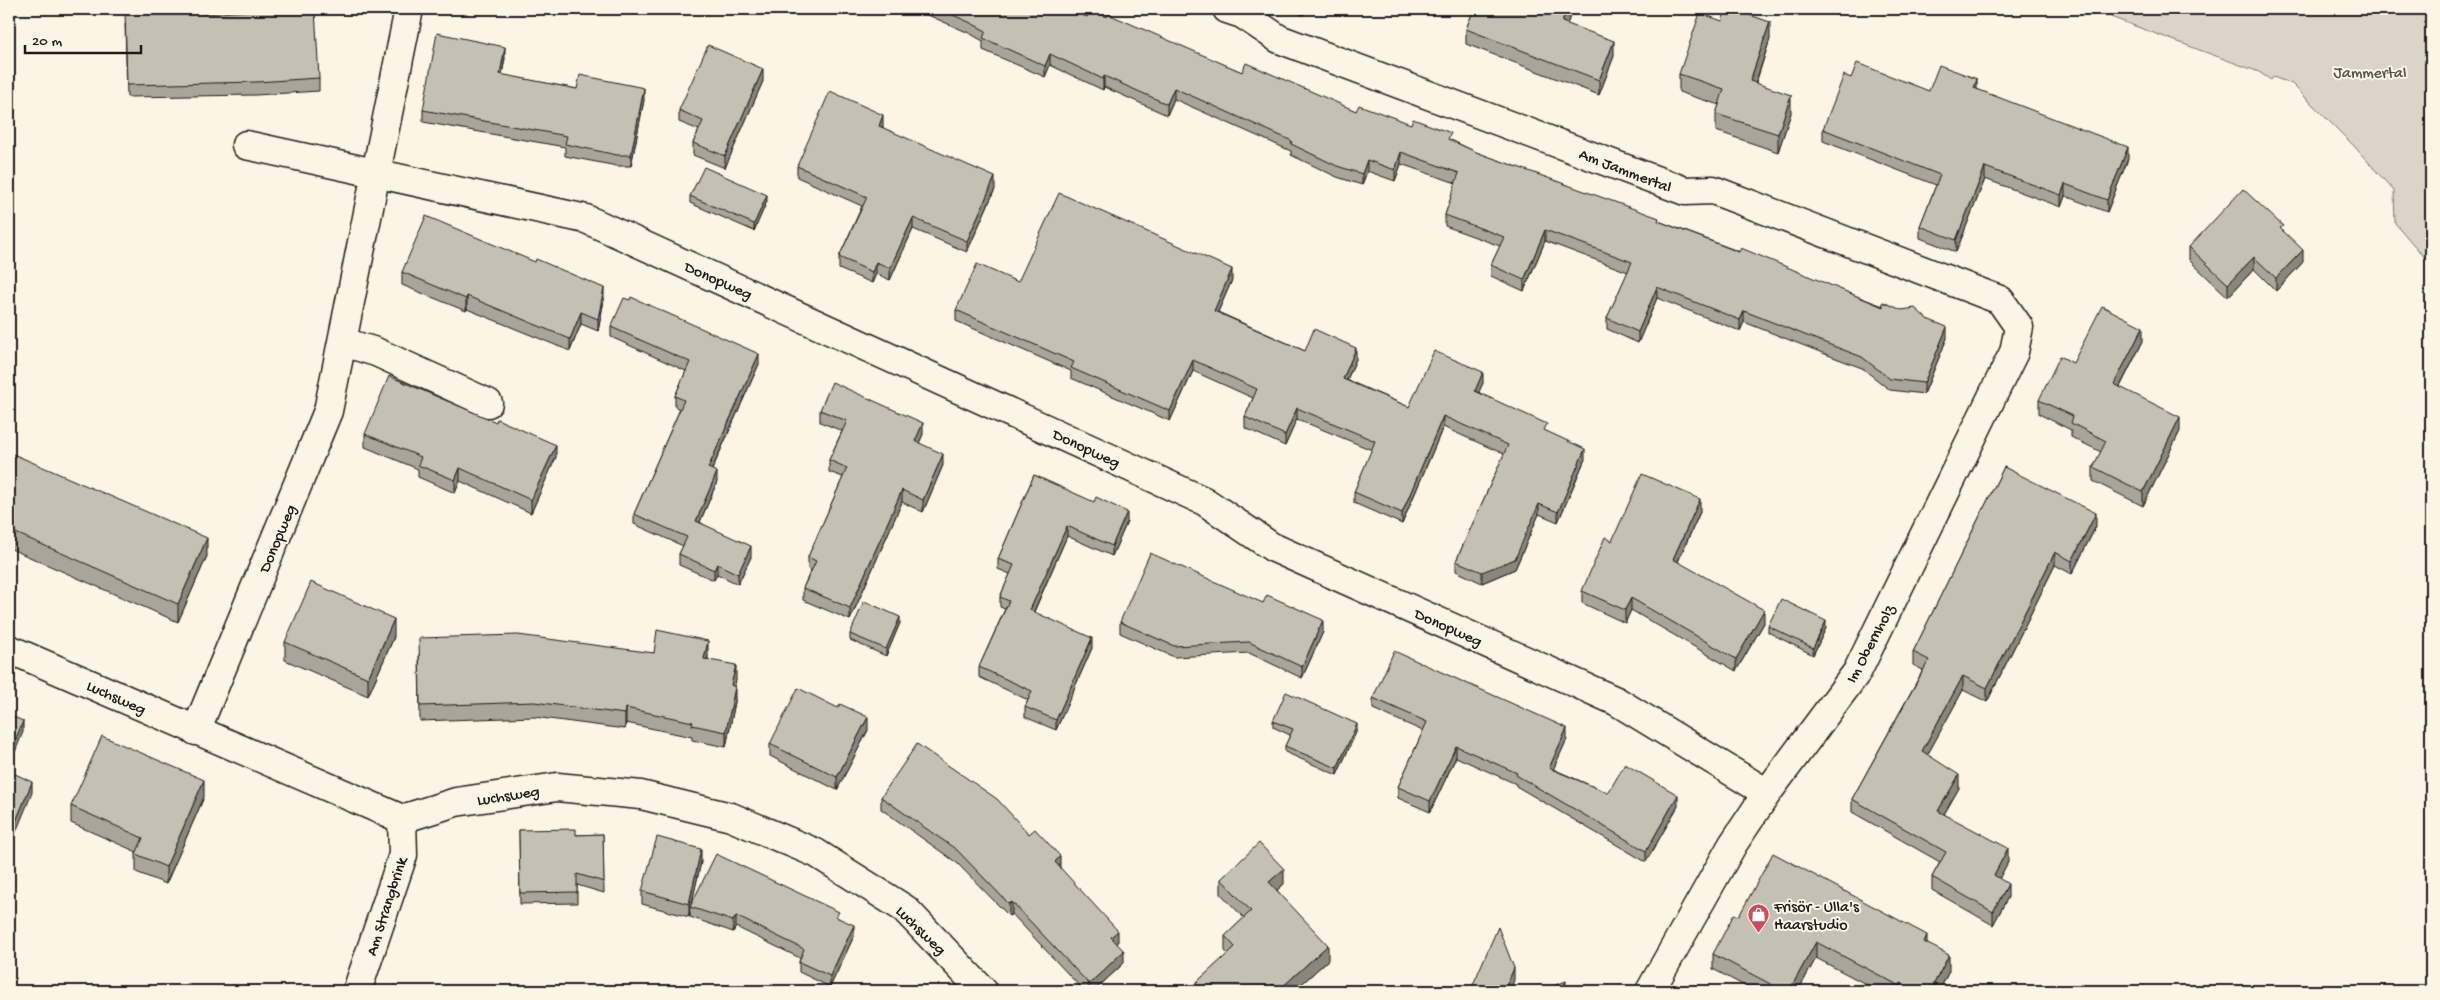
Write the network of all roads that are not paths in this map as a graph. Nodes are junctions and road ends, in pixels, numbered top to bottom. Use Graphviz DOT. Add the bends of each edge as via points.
graph roads {
  1 [pos="409,9"];
  2 [pos="1228,9"];
  3 [pos="246,145"];
  4 [pos="377,173"];
  5 [pos="2019,327"];
  6 [pos="342,342"];
  7 [pos="488,403"];
  8 [pos="9,649"];
  9 [pos="196,731"];
  10 [pos="1767,793"];
  11 [pos="402,819"];
  12 [pos="357,991"];
  13 [pos="983,991"];
  14 [pos="1650,991"];
  1 -- 4 [label="street, Donopweg"];
  2 -- 5 [label="street, Am Jammertal" via="1242,14 1279,39 1685,191 1713,190 2000,300"];
  3 -- 4 [label="street, Donopweg"];
  4 -- 6 [label="street, Donopweg"];
  4 -- 10 [label="street, Donopweg" via="595,223 1204,501 1272,547 1616,701"];
  5 -- 10 [label="street, Im Obernholz" via="2014,352 1857,672"];
  6 -- 7 [label="street" via="376,352"];
  6 -- 9 [label="street, Donopweg" via="328,411"];
  8 -- 9 [label="street, Luchsweg"];
  9 -- 11 [label="street, Luchsweg"];
  10 -- 14 [label="street, Im Obernholz" via="1733,844"];
  11 -- 12 [label="street, Am Strangbrink" via="402,855"];
  11 -- 13 [label="street, Luchsweg" via="456,802 556,787 641,795 731,817 816,853 905,909"];
}
